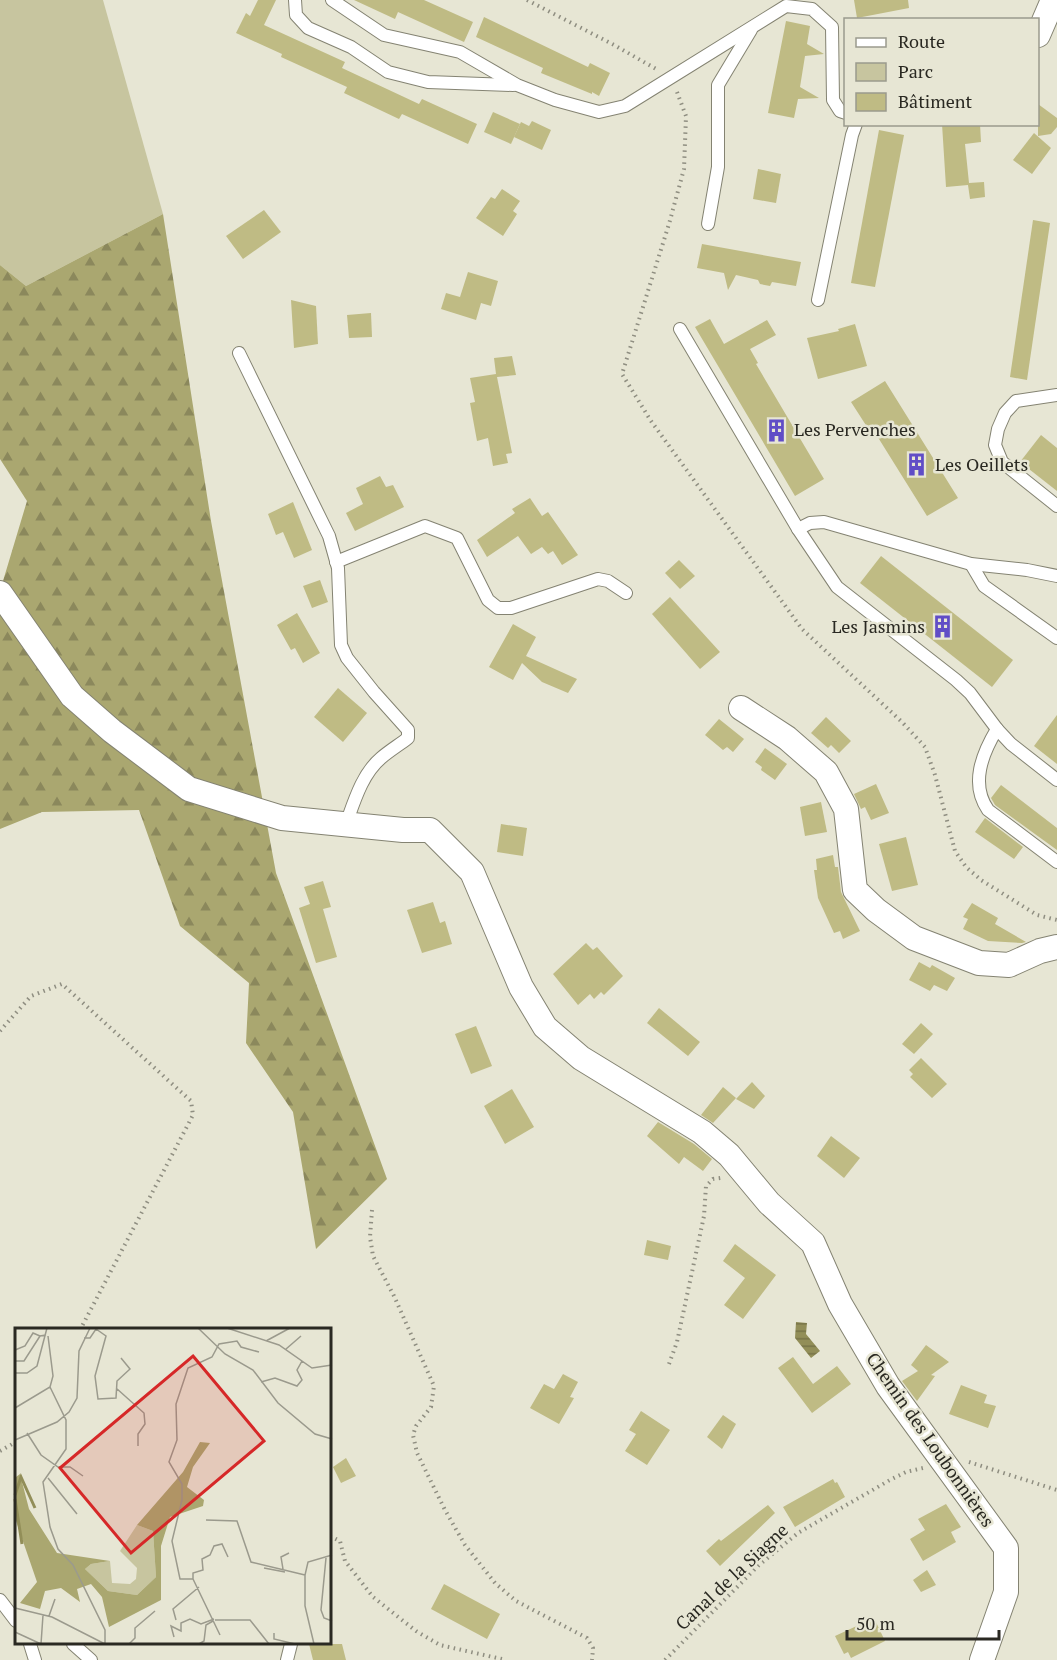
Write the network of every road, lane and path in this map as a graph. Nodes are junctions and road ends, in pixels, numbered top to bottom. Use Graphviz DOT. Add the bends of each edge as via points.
graph roads {
  1 [pos="295,0"];
  2 [pos="332,0"];
  3 [pos="1053,0"];
  4 [pos="753,27"];
  5 [pos="1039,33"];
  6 [pos="517,85"];
  7 [pos="844,112"];
  8 [pos="855,126"];
  9 [pos="708,224"];
  10 [pos="818,300"];
  11 [pos="680,329"];
  12 [pos="239,353"];
  13 [pos="1057,394"];
  14 [pos="1057,506"];
  15 [pos="798,529"];
  16 [pos="336,562"];
  17 [pos="971,564"];
  18 [pos="1057,576"];
  19 [pos="0,593"];
  20 [pos="627,593"];
  21 [pos="1057,638"];
  22 [pos="741,708"];
  23 [pos="997,729"];
  24 [pos="1057,780"];
  25 [pos="346,824"];
  26 [pos="1057,862"];
  27 [pos="1057,947"];
  28 [pos="0,1031"];
  29 [pos="743,1172"];
  30 [pos="372,1210"];
  31 [pos="82,1328"];
  32 [pos="669,1364"];
  33 [pos="15,1443"];
  34 [pos="0,1451"];
  35 [pos="946,1465"];
  36 [pos="1057,1490"];
  37 [pos="332,1537"];
  38 [pos="6,1606"];
  39 [pos="15,1620"];
  40 [pos="30,1645"];
  41 [pos="74,1645"];
  42 [pos="291,1645"];
  43 [pos="35,1660"];
  44 [pos="91,1660"];
  45 [pos="287,1660"];
  46 [pos="506,1660"];
  47 [pos="592,1660"];
  48 [pos="664,1660"];
  49 [pos="982,1660"];
  1 -- 6 [label="lane" via="296,15 308,28 351,47 388,72 428,82"];
  2 -- 6 [label="lane" via="384,35 460,52"];
  3 -- 5 [label="street"];
  4 -- 6 [label="lane" via="625,106 599,112"];
  4 -- 7 [label="lane" via="786,6 812,9 832,27 833,100"];
  4 -- 9 [label="lane" via="718,85 718,168"];
  8 -- 10 [label="lane"];
  11 -- 15 [label="lane"];
  12 -- 16 [label="lane" via="329,536"];
  13 -- 14 [label="lane" via="1016,401 1005,412 995,445 1002,462"];
  15 -- 17 [label="lane" via="824,522"];
  15 -- 23 [label="lane" via="837,587 956,680"];
  16 -- 20 [label="lane" via="425,526 457,538 488,600 498,608 512,608 598,579"];
  16 -- 25 [label="lane" via="340,645 367,684 408,730 408,738 372,769"];
  17 -- 18 [label="lane"];
  17 -- 21 [label="lane" via="984,586"];
  19 -- 25 [label="street, Chemin des Loubonnières" via="72,696 189,789 282,818"];
  22 -- 27 [label="street" via="787,738 826,772 846,809 855,890 876,910 914,938 979,963 1009,965"];
  23 -- 24 [label="lane"];
  23 -- 26 [label="lane" via="982,759 982,801 988,810"];
  25 -- 29 [label="street, Chemin des Loubonnières" via="430,830 472,872 521,987 545,1027 581,1058 702,1132"];
  28 -- 31 [label="path" via="31,996 62,984 192,1101 193,1115"];
  29 -- 32 [label="path" via="713,1179 706,1186 704,1216"];
  29 -- 35 [label="street, Chemin des Loubonnières" via="769,1203 813,1243 840,1305 888,1386"];
  30 -- 47 [label="path" via="372,1256 434,1386 431,1407 413,1435 417,1453 465,1545 495,1583 516,1601 587,1638 593,1648"];
  33 -- 34 [label="path"];
  35 -- 36 [label="path, Canal de la Siagne" via="977,1464"];
  35 -- 48 [label="path, Canal de la Siagne" via="906,1472 798,1533 758,1566"];
  35 -- 49 [label="street, Chemin des Loubonnières" via="1006,1548 1006,1592"];
  37 -- 46 [label="path" via="340,1541 345,1561 373,1597 416,1632 440,1645"];
  38 -- 39 [label="lane"];
  40 -- 43 [label="lane"];
  41 -- 44 [label="lane"];
  42 -- 45 [label="lane"];
}
